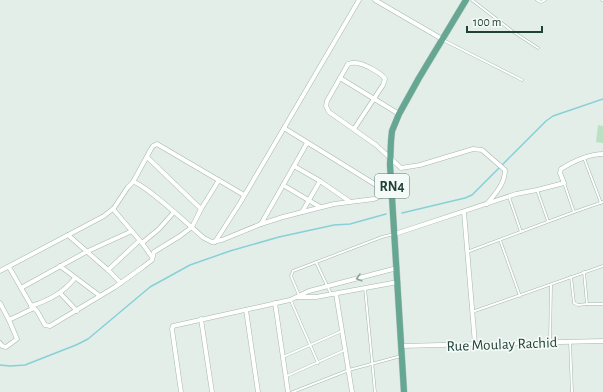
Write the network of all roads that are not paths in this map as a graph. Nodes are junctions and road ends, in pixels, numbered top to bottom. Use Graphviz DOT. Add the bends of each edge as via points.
graph roads {
  1 [pos="359,0"];
  2 [pos="374,0"];
  3 [pos="466,0"];
  4 [pos="472,0"];
  5 [pos="537,0"];
  6 [pos="545,0"];
  7 [pos="442,39"];
  8 [pos="538,48"];
  9 [pos="340,78"];
  10 [pos="522,80"];
  11 [pos="374,99"];
  12 [pos="399,114"];
  13 [pos="284,128"];
  14 [pos="354,129"];
  15 [pos="307,143"];
  16 [pos="603,154"];
  17 [pos="147,156"];
  18 [pos="390,158"];
  19 [pos="584,158"];
  20 [pos="294,166"];
  21 [pos="219,180"];
  22 [pos="320,181"];
  23 [pos="133,182"];
  24 [pos="564,183"];
  25 [pos="283,185"];
  26 [pos="537,190"];
  27 [pos="390,193"];
  28 [pos="244,195"];
  29 [pos="509,197"];
  30 [pos="308,200"];
  31 [pos="349,201"];
  32 [pos="602,203"];
  33 [pos="487,204"];
  34 [pos="320,207"];
  35 [pos="113,209"];
  36 [pos="201,209"];
  37 [pos="174,212"];
  38 [pos="302,212"];
  39 [pos="464,212"];
  40 [pos="574,212"];
  41 [pos="548,221"];
  42 [pos="261,224"];
  43 [pos="192,228"];
  44 [pos="132,231"];
  45 [pos="521,232"];
  46 [pos="395,234"];
  47 [pos="68,235"];
  48 [pos="500,240"];
  49 [pos="141,242"];
  50 [pos="215,242"];
  51 [pos="86,252"];
  52 [pos="467,252"];
  53 [pos="153,257"];
  54 [pos="316,262"];
  55 [pos="60,266"];
  56 [pos="603,266"];
  57 [pos="9,267"];
  58 [pos="397,268"];
  59 [pos="108,270"];
  60 [pos="0,271"];
  61 [pos="584,272"];
  62 [pos="571,277"];
  63 [pos="75,278"];
  64 [pos="398,282"];
  65 [pos="121,283"];
  66 [pos="551,285"];
  67 [pos="327,286"];
  68 [pos="21,288"];
  69 [pos="365,288"];
  70 [pos="60,293"];
  71 [pos="334,294"];
  72 [pos="100,296"];
  73 [pos="520,296"];
  74 [pos="299,297"];
  75 [pos="290,300"];
  76 [pos="0,303"];
  77 [pos="275,304"];
  78 [pos="587,304"];
  79 [pos="603,304"];
  80 [pos="32,307"];
  81 [pos="246,310"];
  82 [pos="77,311"];
  83 [pos="472,312"];
  84 [pos="202,319"];
  85 [pos="9,320"];
  86 [pos="342,331"];
  87 [pos="603,341"];
  88 [pos="0,342"];
  89 [pos="550,342"];
  90 [pos="570,342"];
  91 [pos="310,344"];
  92 [pos="475,344"];
  93 [pos="401,346"];
  94 [pos="345,350"];
  95 [pos="402,356"];
  96 [pos="283,357"];
  97 [pos="318,363"];
  98 [pos="372,364"];
  99 [pos="349,370"];
  100 [pos="286,377"];
  101 [pos="181,392"];
  102 [pos="212,392"];
  103 [pos="258,392"];
  104 [pos="288,392"];
  105 [pos="293,392"];
  106 [pos="352,392"];
  107 [pos="375,392"];
  108 [pos="404,392"];
  109 [pos="572,392"];
  1 -- 13 [label="street"];
  2 -- 7 [label="street"];
  3 -- 7 [label="main road, RN4"];
  4 -- 8 [label="lane"];
  5 -- 6 [label="lane"];
  7 -- 10 [label="lane"];
  7 -- 12 [label="main road, RN4"];
  9 -- 11 [label="street"];
  9 -- 11 [label="street" via="348,64 356,62 383,76 383,85"];
  9 -- 14 [label="street" via="326,106 329,112"];
  11 -- 12 [label="street"];
  11 -- 14 [label="street"];
  12 -- 18 [label="main road, RN4" via="392,131"];
  13 -- 15 [label="street"];
  13 -- 28 [label="street"];
  14 -- 18 [label="street"];
  15 -- 20 [label="street"];
  15 -- 27 [label="street"];
  16 -- 19 [label="street"];
  17 -- 21 [label="street" via="153,146 159,144"];
  17 -- 23 [label="street"];
  17 -- 36 [label="street"];
  18 -- 27 [label="main road, RN4"];
  18 -- 33 [label="street" via="401,168 473,149 482,150 505,170 502,184"];
  19 -- 24 [label="street" via="560,170"];
  19 -- 32 [label="lane"];
  20 -- 22 [label="street"];
  20 -- 25 [label="street"];
  21 -- 28 [label="street"];
  21 -- 36 [label="street"];
  22 -- 30 [label="street"];
  22 -- 31 [label="street"];
  23 -- 35 [label="street"];
  23 -- 37 [label="street"];
  24 -- 26 [label="street"];
  24 -- 40 [label="lane"];
  25 -- 30 [label="street"];
  25 -- 42 [label="street"];
  26 -- 29 [label="street"];
  26 -- 41 [label="lane"];
  27 -- 31 [label="street" via="374,199"];
  27 -- 46 [label="main road, RN4"];
  28 -- 50 [label="street"];
  29 -- 33 [label="street"];
  29 -- 45 [label="lane"];
  30 -- 34 [label="street"];
  30 -- 38 [label="street"];
  31 -- 34 [label="street"];
  32 -- 40 [label="lane"];
  33 -- 39 [label="street"];
  34 -- 38 [label="street"];
  35 -- 44 [label="street"];
  35 -- 47 [label="street"];
  36 -- 43 [label="street"];
  37 -- 43 [label="street"];
  37 -- 49 [label="street" via="159,229"];
  38 -- 42 [label="street"];
  39 -- 46 [label="street"];
  39 -- 52 [label="street"];
  40 -- 41 [label="lane"];
  41 -- 45 [label="lane"];
  42 -- 50 [label="street"];
  43 -- 50 [label="street" via="209,242"];
  43 -- 53 [label="street" via="157,249"];
  44 -- 49 [label="street"];
  44 -- 51 [label="street"];
  45 -- 48 [label="lane"];
  46 -- 54 [label="lane" via="386,235"];
  46 -- 58 [label="main road, RN4"];
  47 -- 51 [label="street"];
  47 -- 57 [label="street"];
  48 -- 52 [label="lane"];
  48 -- 73 [label="lane"];
  49 -- 53 [label="street"];
  49 -- 59 [label="street"];
  51 -- 55 [label="street"];
  51 -- 59 [label="street"];
  52 -- 83 [label="street"];
  53 -- 65 [label="street"];
  54 -- 67 [label="lane"];
  54 -- 74 [label="lane" via="292,272 291,276"];
  55 -- 63 [label="street"];
  55 -- 68 [label="street"];
  56 -- 61 [label="lane"];
  57 -- 60 [label="street"];
  57 -- 68 [label="street"];
  58 -- 64 [label="main road, RN4"];
  58 -- 67 [label="street, one-way"];
  59 -- 65 [label="street"];
  61 -- 62 [label="lane"];
  61 -- 78 [label="lane"];
  62 -- 66 [label="lane"];
  62 -- 78 [label="lane" via="574,303"];
  63 -- 70 [label="street"];
  63 -- 72 [label="street"];
  64 -- 69 [label="street"];
  64 -- 93 [label="main road, RN4"];
  65 -- 72 [label="street"];
  66 -- 73 [label="lane"];
  66 -- 89 [label="lane"];
  67 -- 71 [label="lane"];
  67 -- 74 [label="street" via="306,292"];
  68 -- 80 [label="street"];
  69 -- 71 [label="street"];
  69 -- 98 [label="lane"];
  70 -- 80 [label="street"];
  70 -- 82 [label="street"];
  71 -- 74 [label="street"];
  71 -- 86 [label="street"];
  72 -- 82 [label="street"];
  73 -- 83 [label="lane"];
  74 -- 75 [label="street"];
  75 -- 77 [label="street"];
  75 -- 91 [label="lane"];
  76 -- 85 [label="street"];
  77 -- 81 [label="street"];
  77 -- 96 [label="street"];
  78 -- 79 [label="lane"];
  80 -- 82 [label="street" via="48,327"];
  80 -- 85 [label="street"];
  81 -- 84 [label="street"];
  81 -- 103 [label="street"];
  83 -- 92 [label="street"];
  84 -- 101 [label="street" via="172,327"];
  84 -- 102 [label="street"];
  85 -- 88 [label="street" via="18,339 6,347"];
  86 -- 91 [label="lane"];
  86 -- 94 [label="street"];
  87 -- 90 [label="street, Rue Moulay Rachid"];
  89 -- 90 [label="street, Rue Moulay Rachid"];
  89 -- 92 [label="street, Rue Moulay Rachid"];
  90 -- 109 [label="lane"];
  91 -- 96 [label="lane"];
  91 -- 97 [label="lane"];
  92 -- 93 [label="street, Rue Moulay Rachid"];
  93 -- 95 [label="main road, RN4"];
  94 -- 97 [label="lane"];
  94 -- 99 [label="street"];
  95 -- 98 [label="lane"];
  95 -- 108 [label="main road, RN4"];
  96 -- 100 [label="street"];
  97 -- 100 [label="lane"];
  98 -- 99 [label="lane"];
  98 -- 107 [label="lane"];
  99 -- 105 [label="lane"];
  99 -- 106 [label="street"];
  100 -- 104 [label="street"];
}
